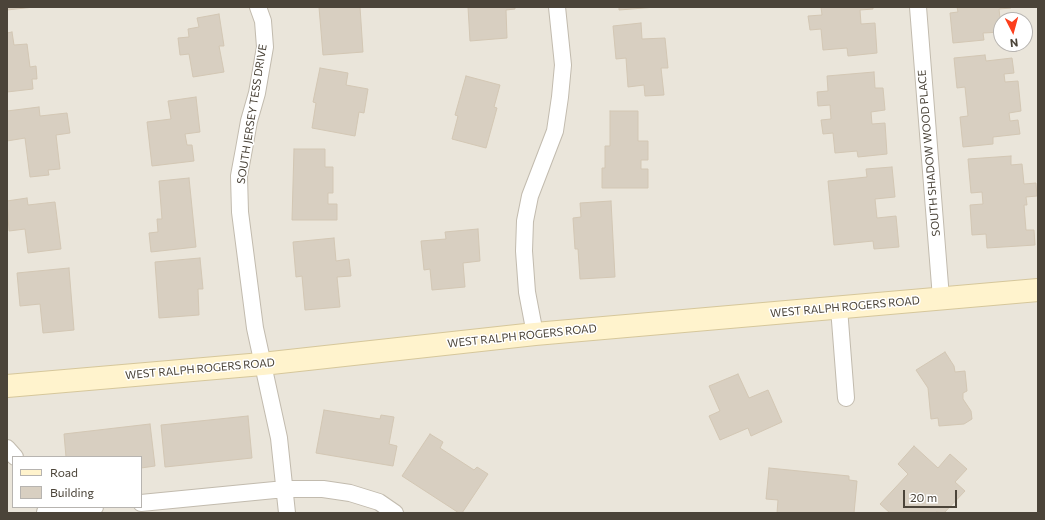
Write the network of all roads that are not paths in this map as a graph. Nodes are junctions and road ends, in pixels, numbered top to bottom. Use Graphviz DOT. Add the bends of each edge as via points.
graph roads {
  1 [pos="258,7"];
  2 [pos="557,7"];
  3 [pos="918,7"];
  4 [pos="1038,290"];
  5 [pos="941,298"];
  6 [pos="839,308"];
  7 [pos="535,334"];
  8 [pos="262,364"];
  9 [pos="7,386"];
  10 [pos="846,398"];
  11 [pos="7,448"];
  12 [pos="14,456"];
  13 [pos="285,489"];
  14 [pos="142,503"];
  15 [pos="82,508"];
  16 [pos="45,511"];
  17 [pos="287,513"];
  18 [pos="394,513"];
  1 -- 8 [label="street, SOUTH JERSEY TESS DRIVE" via="263,21 265,47 244,149 240,176 240,205"];
  2 -- 7 [label="street" via="563,65 560,98 555,131 530,196 525,221 524,251"];
  3 -- 5 [label="street, SOUTH SHADOW WOOD PLACE"];
  4 -- 5 [label="street, WEST RALPH ROGERS ROAD"];
  5 -- 6 [label="street, WEST RALPH ROGERS ROAD"];
  6 -- 7 [label="street, WEST RALPH ROGERS ROAD"];
  6 -- 10 [label="street"];
  7 -- 8 [label="street, WEST RALPH ROGERS ROAD"];
  8 -- 9 [label="street, WEST RALPH ROGERS ROAD"];
  8 -- 13 [label="street, SOUTH JERSEY TESS DRIVE" via="279,438"];
  11 -- 12 [label="street"];
  13 -- 14 [label="street"];
  13 -- 17 [label="street, SOUTH JERSEY TESS DRIVE"];
  13 -- 18 [label="street" via="323,489 350,493 379,502"];
  15 -- 16 [label="street"];
}
